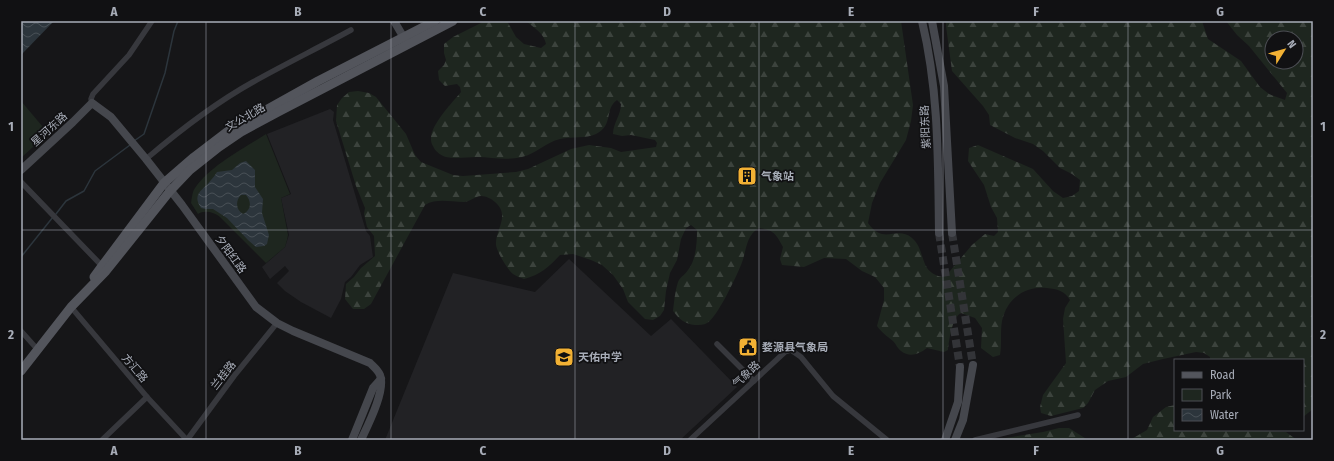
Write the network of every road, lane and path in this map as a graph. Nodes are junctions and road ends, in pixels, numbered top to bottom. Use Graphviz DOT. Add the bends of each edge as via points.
graph roads {
  1 [pos="152,21"];
  2 [pos="394,21"];
  3 [pos="435,21"];
  4 [pos="453,21"];
  5 [pos="922,21"];
  6 [pos="932,21"];
  7 [pos="351,30"];
  8 [pos="406,41"];
  9 [pos="92,103"];
  10 [pos="146,159"];
  11 [pos="21,170"];
  12 [pos="21,182"];
  13 [pos="167,187"];
  14 [pos="939,233"];
  15 [pos="952,233"];
  16 [pos="104,268"];
  17 [pos="71,307"];
  18 [pos="277,323"];
  19 [pos="21,331"];
  20 [pos="717,344"];
  21 [pos="38,350"];
  22 [pos="973,365"];
  23 [pos="960,367"];
  24 [pos="21,371"];
  25 [pos="381,379"];
  26 [pos="754,381"];
  27 [pos="147,397"];
  28 [pos="1078,415"];
  29 [pos="102,440"];
  30 [pos="187,440"];
  31 [pos="352,440"];
  32 [pos="361,440"];
  33 [pos="690,440"];
  34 [pos="887,440"];
  35 [pos="945,440"];
  36 [pos="954,440"];
  37 [pos="975,440"];
  1 -- 9 [label="street" via="129,55 93,94"];
  2 -- 8 [label="street"];
  3 -- 8 [label="main road, 文公北路"];
  4 -- 8 [label="main road, 文公北路"];
  5 -- 14 [label="street, 紫阳东路" via="928,45 936,113"];
  6 -- 15 [label="street, 紫阳东路" via="944,86"];
  7 -- 10 [label="street" via="221,102"];
  8 -- 13 [label="main road, 文公北路" via="318,81 228,131 194,157"];
  9 -- 10 [label="street, 夕阳红路" via="111,117"];
  9 -- 11 [label="street, 星河东路"];
  10 -- 13 [label="street, 夕阳红路"];
  12 -- 16 [label="street"];
  13 -- 16 [label="main road, 文公北路"];
  13 -- 18 [label="street, 夕阳红路" via="249,299"];
  16 -- 17 [label="main road, 文公北路"];
  17 -- 21 [label="main road, 文公北路"];
  17 -- 27 [label="street, 方汇路"];
  18 -- 25 [label="street, 夕阳红路" via="370,363"];
  18 -- 30 [label="street, 兰桂路"];
  19 -- 21 [label="street"];
  20 -- 26 [label="street"];
  21 -- 24 [label="main road, 文公北路"];
  22 -- 36 [label="street" via="963,420"];
  23 -- 35 [label="street" via="958,402"];
  25 -- 31 [label="street" via="374,388"];
  25 -- 32 [label="street" via="381,391"];
  26 -- 33 [label="street, 气象路"];
  26 -- 34 [label="street, 气象路" via="785,352 791,350 801,357 833,396"];
  27 -- 29 [label="street"];
  27 -- 30 [label="street, 方汇路"];
  28 -- 37 [label="street"];
}
